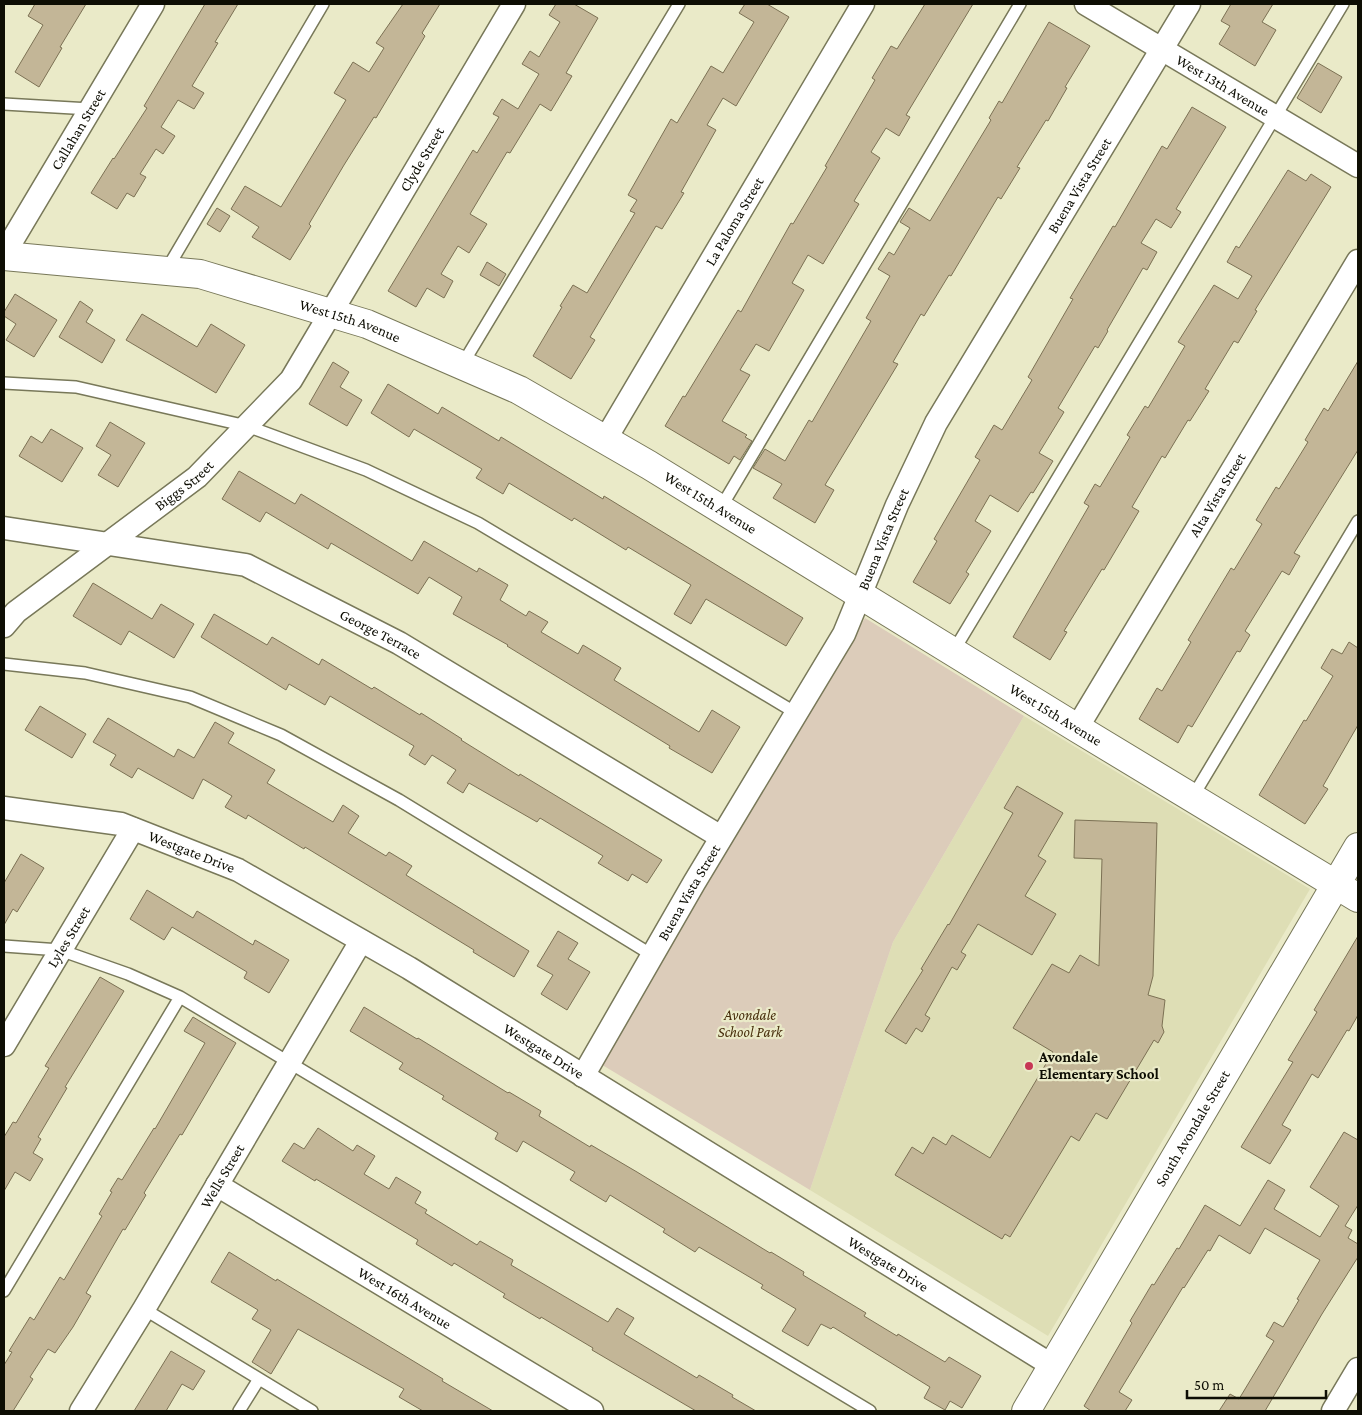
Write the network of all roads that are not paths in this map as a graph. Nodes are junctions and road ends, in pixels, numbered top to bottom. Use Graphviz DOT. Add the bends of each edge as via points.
graph roads {
  1 [pos="153,4"];
  2 [pos="323,4"];
  3 [pos="514,4"];
  4 [pos="679,4"];
  5 [pos="863,4"];
  6 [pos="1020,4"];
  7 [pos="1086,4"];
  8 [pos="1189,4"];
  9 [pos="1343,4"];
  10 [pos="1162,49"];
  11 [pos="4,104"];
  12 [pos="90,109"];
  13 [pos="1276,117"];
  14 [pos="1358,166"];
  15 [pos="4,255"];
  16 [pos="1358,261"];
  17 [pos="166,271"];
  18 [pos="330,314"];
  19 [pos="462,365"];
  20 [pos="4,383"];
  21 [pos="246,426"];
  22 [pos="606,440"];
  23 [pos="720,509"];
  24 [pos="1358,521"];
  25 [pos="4,528"];
  26 [pos="107,544"];
  27 [pos="860,595"];
  28 [pos="4,626"];
  29 [pos="953,652"];
  30 [pos="4,664"];
  31 [pos="796,713"];
  32 [pos="1077,728"];
  33 [pos="1192,798"];
  34 [pos="4,808"];
  35 [pos="133,829"];
  36 [pos="721,837"];
  37 [pos="1358,847"];
  38 [pos="1347,891"];
  39 [pos="362,941"];
  40 [pos="4,946"];
  41 [pos="60,950"];
  42 [pos="652,955"];
  43 [pos="180,997"];
  44 [pos="4,1044"];
  45 [pos="290,1062"];
  46 [pos="583,1076"];
  47 [pos="217,1185"];
  48 [pos="4,1291"];
  49 [pos="144,1309"];
  50 [pos="1053,1366"];
  51 [pos="1358,1369"];
  52 [pos="259,1379"];
  53 [pos="81,1411"];
  54 [pos="239,1411"];
  55 [pos="312,1411"];
  56 [pos="592,1411"];
  57 [pos="870,1411"];
  58 [pos="1026,1411"];
  59 [pos="1333,1411"];
  1 -- 12 [label="street, Callahan Street"];
  2 -- 17 [label="lane"];
  3 -- 18 [label="street, Clyde Street"];
  4 -- 19 [label="lane"];
  5 -- 22 [label="street, La Paloma Street"];
  6 -- 23 [label="lane"];
  7 -- 10 [label="street, West 13th Avenue"];
  8 -- 10 [label="street, Buena Vista Street"];
  9 -- 13 [label="lane"];
  10 -- 13 [label="street, West 13th Avenue"];
  10 -- 27 [label="street, Buena Vista Street" via="936,423 896,506"];
  11 -- 12 [label="lane"];
  12 -- 15 [label="street, Callahan Street"];
  13 -- 14 [label="street, West 13th Avenue"];
  13 -- 29 [label="lane"];
  15 -- 17 [label="street, West 15th Avenue"];
  16 -- 32 [label="street, Alta Vista Street"];
  17 -- 18 [label="street, West 15th Avenue" via="200,274"];
  18 -- 19 [label="street, West 15th Avenue" via="367,324"];
  18 -- 21 [label="street, Biggs Street" via="291,380"];
  19 -- 22 [label="street, West 15th Avenue" via="519,390"];
  20 -- 21 [label="lane" via="76,387"];
  21 -- 26 [label="street, Biggs Street" via="197,477"];
  21 -- 31 [label="lane" via="366,470 478,523"];
  22 -- 23 [label="street, West 15th Avenue"];
  23 -- 27 [label="street, West 15th Avenue"];
  24 -- 33 [label="lane"];
  25 -- 26 [label="street, George Terrace"];
  26 -- 28 [label="street, Biggs Street" via="16,612"];
  26 -- 36 [label="street, George Terrace" via="246,565 399,643"];
  27 -- 29 [label="street, West 15th Avenue"];
  27 -- 31 [label="street, Buena Vista Street" via="844,634"];
  29 -- 32 [label="street, West 15th Avenue"];
  30 -- 42 [label="lane" via="85,673 190,697 281,736 399,800"];
  31 -- 36 [label="street, Buena Vista Street"];
  32 -- 33 [label="street, West 15th Avenue"];
  33 -- 38 [label="street, West 15th Avenue"];
  34 -- 35 [label="street, Westgate Drive" via="121,824"];
  35 -- 39 [label="street, Westgate Drive" via="238,870"];
  35 -- 41 [label="street, Lyles Street"];
  36 -- 42 [label="street, Buena Vista Street"];
  37 -- 38 [label="street, South Avondale Street"];
  38 -- 50 [label="street, South Avondale Street"];
  39 -- 45 [label="street, Wells Street"];
  39 -- 46 [label="street, Westgate Drive"];
  40 -- 41 [label="lane"];
  41 -- 43 [label="lane"];
  41 -- 44 [label="street, Lyles Street"];
  42 -- 46 [label="street, Buena Vista Street"];
  43 -- 45 [label="lane"];
  43 -- 48 [label="lane"];
  45 -- 47 [label="street, Wells Street"];
  45 -- 57 [label="lane"];
  46 -- 50 [label="street, Westgate Drive"];
  47 -- 49 [label="street, Wells Street"];
  47 -- 56 [label="street, West 16th Avenue"];
  49 -- 52 [label="lane"];
  49 -- 53 [label="street, Wells Street"];
  50 -- 58 [label="street, South Avondale Street"];
  51 -- 59 [label="street"];
  52 -- 54 [label="lane"];
  52 -- 55 [label="lane"];
}
